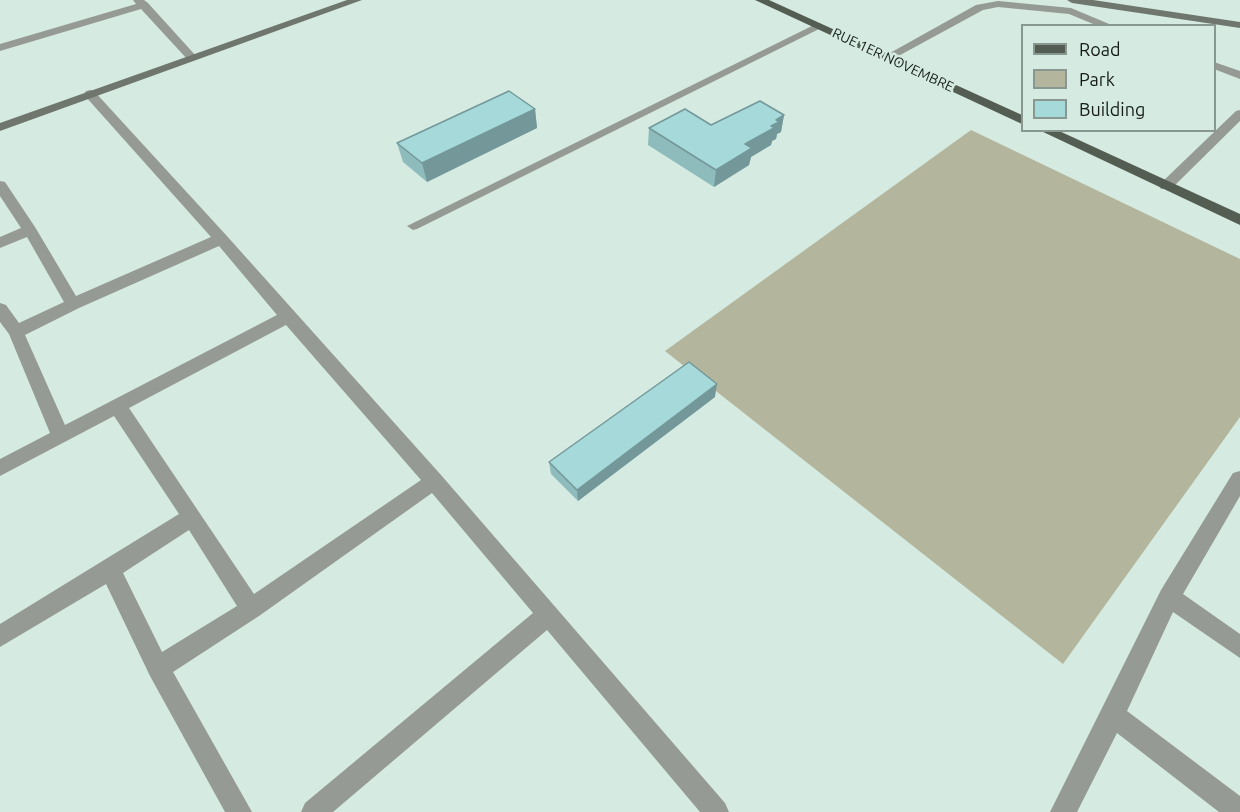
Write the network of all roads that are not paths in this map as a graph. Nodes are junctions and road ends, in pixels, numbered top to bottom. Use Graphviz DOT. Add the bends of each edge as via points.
graph roads {
  1 [pos="357,0"];
  2 [pos="762,0"];
  3 [pos="1072,0"];
  4 [pos="1147,0"];
  5 [pos="141,3"];
  6 [pos="1240,13"];
  7 [pos="1105,24"];
  8 [pos="1240,24"];
  9 [pos="818,26"];
  10 [pos="0,48"];
  11 [pos="192,58"];
  12 [pos="887,58"];
  13 [pos="1216,65"];
  14 [pos="1240,75"];
  15 [pos="90,94"];
  16 [pos="1240,114"];
  17 [pos="1021,119"];
  18 [pos="0,127"];
  19 [pos="1049,132"];
  20 [pos="0,185"];
  21 [pos="1166,186"];
  22 [pos="1240,220"];
  23 [pos="413,226"];
  24 [pos="30,230"];
  25 [pos="221,239"];
  26 [pos="0,243"];
  27 [pos="73,304"];
  28 [pos="0,309"];
  29 [pos="288,317"];
  30 [pos="15,332"];
  31 [pos="117,406"];
  32 [pos="60,435"];
  33 [pos="0,468"];
  34 [pos="1240,479"];
  35 [pos="434,481"];
  36 [pos="192,517"];
  37 [pos="110,570"];
  38 [pos="1169,597"];
  39 [pos="251,609"];
  40 [pos="549,614"];
  41 [pos="0,636"];
  42 [pos="1240,647"];
  43 [pos="158,668"];
  44 [pos="1113,715"];
  45 [pos="239,812"];
  46 [pos="314,812"];
  47 [pos="716,812"];
  48 [pos="1063,812"];
  49 [pos="1240,812"];
  1 -- 11 [label="main road"];
  2 -- 9 [label="main road, RUE 1ER NOVEMBRE"];
  3 -- 8 [label="main road"];
  4 -- 6 [label="main road"];
  5 -- 10 [label="street"];
  5 -- 11 [label="street"];
  7 -- 12 [label="street" via="1071,11 998,4 980,7"];
  9 -- 12 [label="main road, RUE 1ER NOVEMBRE"];
  9 -- 23 [label="lane"];
  11 -- 15 [label="main road"];
  12 -- 17 [label="main road, RUE 1ER NOVEMBRE"];
  13 -- 14 [label="street"];
  15 -- 18 [label="main road"];
  15 -- 25 [label="street"];
  16 -- 21 [label="street"];
  19 -- 21 [label="main road"];
  20 -- 24 [label="street"];
  21 -- 22 [label="main road"];
  24 -- 26 [label="street"];
  24 -- 27 [label="street"];
  25 -- 27 [label="street"];
  25 -- 29 [label="street"];
  27 -- 30 [label="street"];
  28 -- 30 [label="street"];
  29 -- 31 [label="street"];
  29 -- 35 [label="street"];
  30 -- 32 [label="street"];
  31 -- 32 [label="street"];
  31 -- 36 [label="street"];
  32 -- 33 [label="street"];
  34 -- 38 [label="street"];
  35 -- 39 [label="street"];
  35 -- 40 [label="street"];
  36 -- 37 [label="street"];
  36 -- 39 [label="street"];
  37 -- 41 [label="street"];
  37 -- 43 [label="street"];
  38 -- 42 [label="street"];
  38 -- 44 [label="street"];
  39 -- 43 [label="street"];
  40 -- 46 [label="street"];
  40 -- 47 [label="street"];
  43 -- 45 [label="street"];
  44 -- 48 [label="street"];
  44 -- 49 [label="street"];
}
